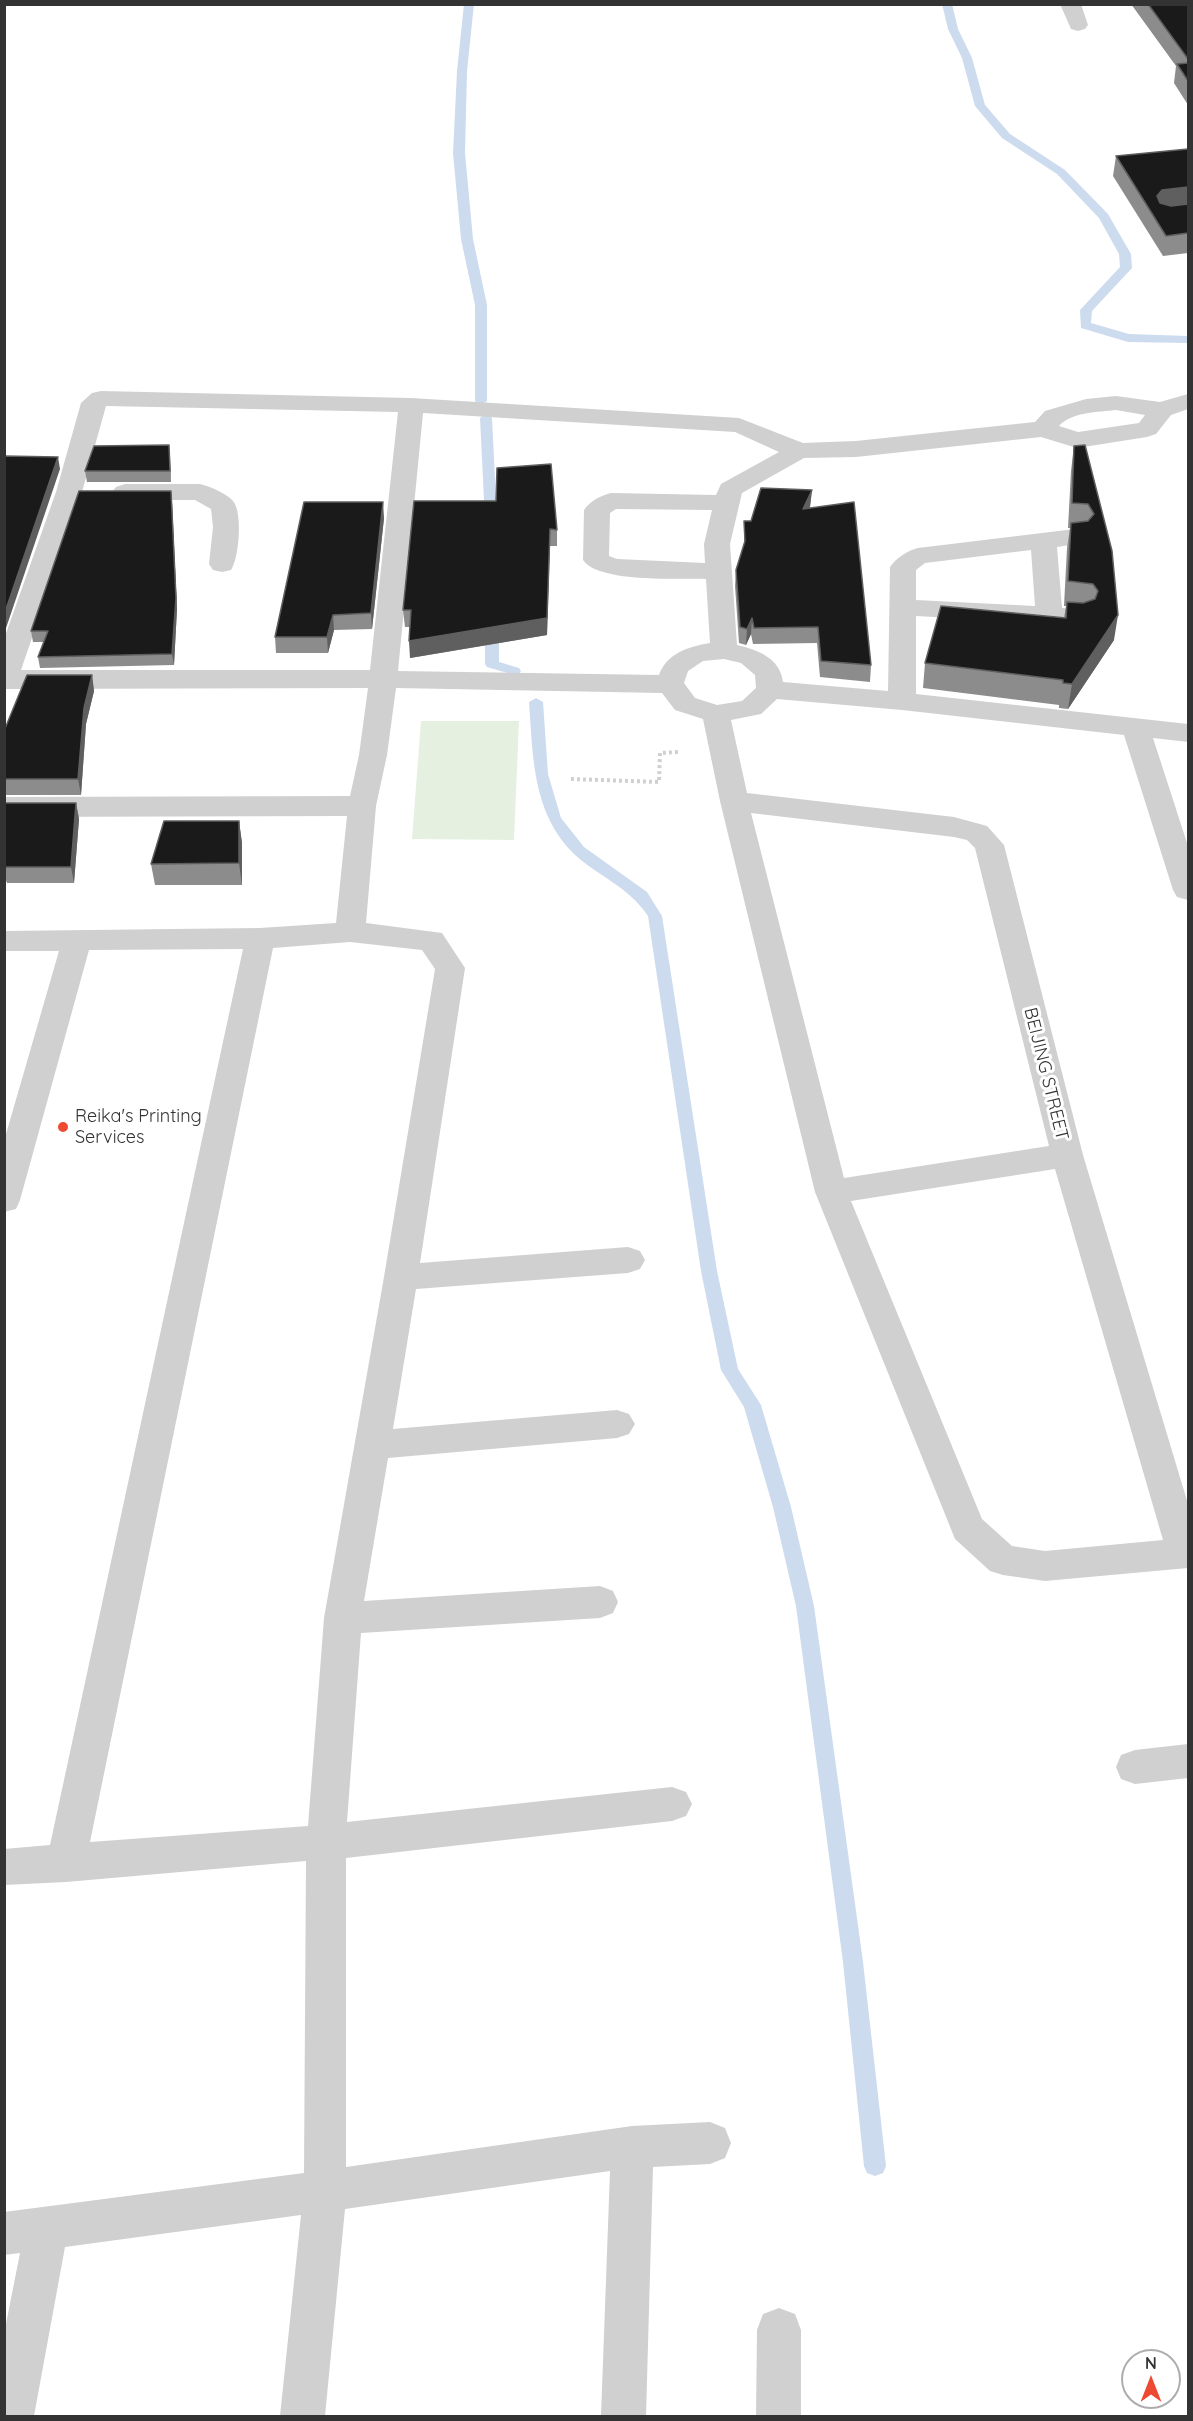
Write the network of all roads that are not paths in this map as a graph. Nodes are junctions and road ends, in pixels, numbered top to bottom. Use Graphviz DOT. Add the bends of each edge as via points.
graph roads {
  1 [pos="1070,4"];
  2 [pos="1078,25"];
  3 [pos="1188,401"];
  4 [pos="411,405"];
  5 [pos="799,451"];
  6 [pos="89,492"];
  7 [pos="727,503"];
  8 [pos="1075,537"];
  9 [pos="1044,542"];
  10 [pos="222,564"];
  11 [pos="720,572"];
  12 [pos="902,607"];
  13 [pos="1049,614"];
  14 [pos="1079,617"];
  15 [pos="724,650"];
  16 [pos="5,679"];
  17 [pos="383,679"];
  18 [pos="670,684"];
  19 [pos="770,690"];
  20 [pos="902,701"];
  21 [pos="716,714"];
  22 [pos="1135,726"];
  23 [pos="1188,733"];
  24 [pos="734,801"];
  25 [pos="362,806"];
  26 [pos="4,807"];
  27 [pos="1188,890"];
  28 [pos="350,932"];
  29 [pos="260,938"];
  30 [pos="76,940"];
  31 [pos="4,941"];
  32 [pos="1067,1155"];
  33 [pos="831,1192"];
  34 [pos="4,1200"];
  35 [pos="628,1260"];
  36 [pos="401,1277"];
  37 [pos="616,1424"];
  38 [pos="372,1445"];
  39 [pos="1187,1553"];
  40 [pos="600,1602"];
  41 [pos="343,1618"];
  42 [pos="1188,1761"];
  43 [pos="1135,1767"];
  44 [pos="672,1804"];
  45 [pos="326,1842"];
  46 [pos="66,1864"];
  47 [pos="4,1867"];
  48 [pos="710,2142"];
  49 [pos="632,2147"];
  50 [pos="325,2191"];
  51 [pos="47,2228"];
  52 [pos="4,2234"];
  53 [pos="779,2330"];
  54 [pos="11,2416"];
  55 [pos="303,2416"];
  56 [pos="624,2416"];
  57 [pos="779,2416"];
  1 -- 2 [label="street"];
  3 -- 5 [label="street" via="1162,410 1147,429 1077,440 1043,429 856,449"];
  4 -- 5 [label="street" via="739,425"];
  4 -- 6 [label="street" via="101,398 91,408"];
  4 -- 17 [label="street"];
  5 -- 7 [label="street" via="730,489"];
  6 -- 10 [label="street" via="200,492 223,505 226,527"];
  6 -- 16 [label="street"];
  7 -- 11 [label="street" via="717,544"];
  7 -- 11 [label="street" via="611,501 597,510 596,560 613,567"];
  8 -- 9 [label="street"];
  9 -- 12 [label="street" via="918,555 903,567"];
  9 -- 13 [label="street"];
  11 -- 15 [label="street"];
  12 -- 13 [label="street"];
  12 -- 20 [label="street"];
  13 -- 14 [label="street"];
  15 -- 18 [label="street" via="696,654 676,666"];
  15 -- 19 [label="street" via="751,657 768,672"];
  16 -- 17 [label="street"];
  17 -- 18 [label="street"];
  17 -- 25 [label="street"];
  18 -- 21 [label="street" via="685,704"];
  19 -- 20 [label="street"];
  19 -- 21 [label="street" via="751,708"];
  20 -- 22 [label="street"];
  21 -- 24 [label="street"];
  22 -- 23 [label="street"];
  22 -- 27 [label="street"];
  24 -- 32 [label="street, BEIJING STREET" via="954,827 977,833 989,845"];
  24 -- 33 [label="street"];
  25 -- 26 [label="street"];
  25 -- 28 [label="street"];
  28 -- 29 [label="street"];
  28 -- 36 [label="street" via="431,940 450,968"];
  29 -- 30 [label="street"];
  29 -- 46 [label="street"];
  30 -- 31 [label="street"];
  30 -- 34 [label="street"];
  32 -- 33 [label="street"];
  32 -- 39 [label="street, BEIJING STREET"];
  33 -- 39 [label="street" via="969,1528 1003,1560 1045,1566"];
  35 -- 36 [label="street"];
  36 -- 38 [label="street"];
  37 -- 38 [label="street"];
  38 -- 41 [label="street"];
  40 -- 41 [label="street"];
  41 -- 45 [label="street"];
  42 -- 43 [label="street"];
  44 -- 45 [label="street"];
  45 -- 46 [label="street"];
  45 -- 50 [label="street"];
  46 -- 47 [label="street"];
  48 -- 49 [label="street"];
  49 -- 50 [label="street"];
  49 -- 56 [label="street"];
  50 -- 51 [label="street"];
  50 -- 55 [label="street"];
  51 -- 52 [label="street"];
  51 -- 54 [label="street"];
  53 -- 57 [label="street"];
}
